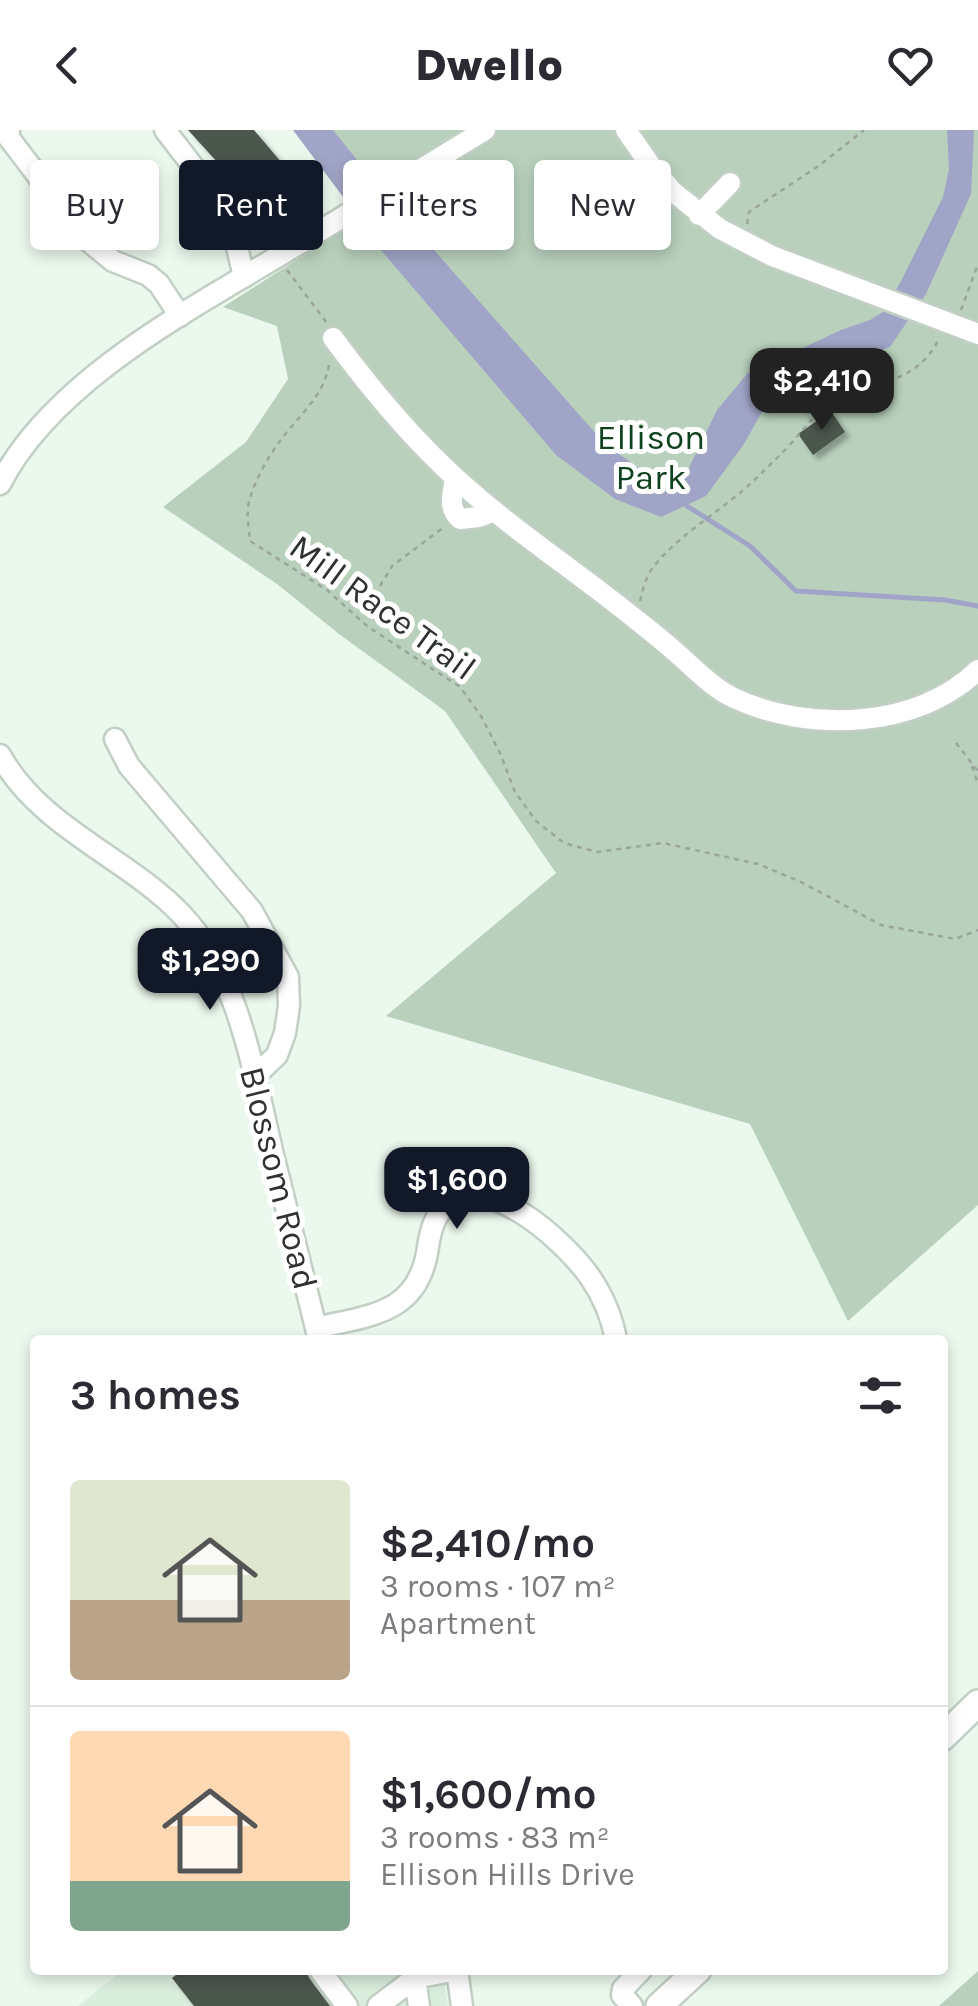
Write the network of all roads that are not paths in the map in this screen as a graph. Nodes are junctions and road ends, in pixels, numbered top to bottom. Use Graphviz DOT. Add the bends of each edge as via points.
graph roads {
  1 [pos="10,130"];
  2 [pos="165,130"];
  3 [pos="485,130"];
  4 [pos="626,130"];
  5 [pos="730,183"];
  6 [pos="700,214"];
  7 [pos="244,276"];
  8 [pos="180,316"];
  9 [pos="978,334"];
  10 [pos="333,338"];
  11 [pos="26,443"];
  12 [pos="0,458"];
  13 [pos="456,478"];
  14 [pos="0,484"];
  15 [pos="495,511"];
  16 [pos="978,670"];
  17 [pos="114,739"];
  18 [pos="0,755"];
  19 [pos="255,1076"];
  20 [pos="317,1334"];
  21 [pos="615,1335"];
  22 [pos="978,1703"];
  23 [pos="948,1732"];
  24 [pos="324,1975"];
  25 [pos="413,1975"];
  26 [pos="414,1975"];
  27 [pos="458,1975"];
  28 [pos="636,1975"];
  29 [pos="690,1975"];
  30 [pos="347,2006"];
  31 [pos="378,2006"];
  32 [pos="419,2006"];
  33 [pos="462,2006"];
  34 [pos="632,2006"];
  35 [pos="659,2006"];
  1 -- 8 [label="street" via="9,138 85,238 159,284"];
  2 -- 7 [label="street" via="229,213"];
  3 -- 7 [label="street"];
  4 -- 6 [label="street" via="662,179"];
  5 -- 6 [label="street"];
  6 -- 9 [label="street" via="788,262"];
  7 -- 8 [label="street"];
  8 -- 11 [label="street" via="122,354"];
  10 -- 13 [label="street"];
  11 -- 12 [label="street"];
  11 -- 14 [label="street"];
  13 -- 15 [label="street"];
  13 -- 15 [label="street" via="451,504 460,520"];
  15 -- 16 [label="street" via="718,688 757,707 814,718 884,717 935,701"];
  17 -- 19 [label="street" via="128,766 252,911 288,977 285,1033 277,1055"];
  18 -- 19 [label="street, Blossom Road" via="52,816 126,868 206,944"];
  19 -- 20 [label="street, Blossom Road"];
  20 -- 21 [label="street" via="406,1298 420,1279 444,1206 474,1195 509,1206 576,1258 605,1303"];
  22 -- 23 [label="main road"];
  24 -- 30 [label="street"];
  25 -- 31 [label="street"];
  26 -- 32 [label="street"];
  27 -- 33 [label="street"];
  28 -- 34 [label="street" via="622,1995"];
  29 -- 35 [label="main road"];
}
